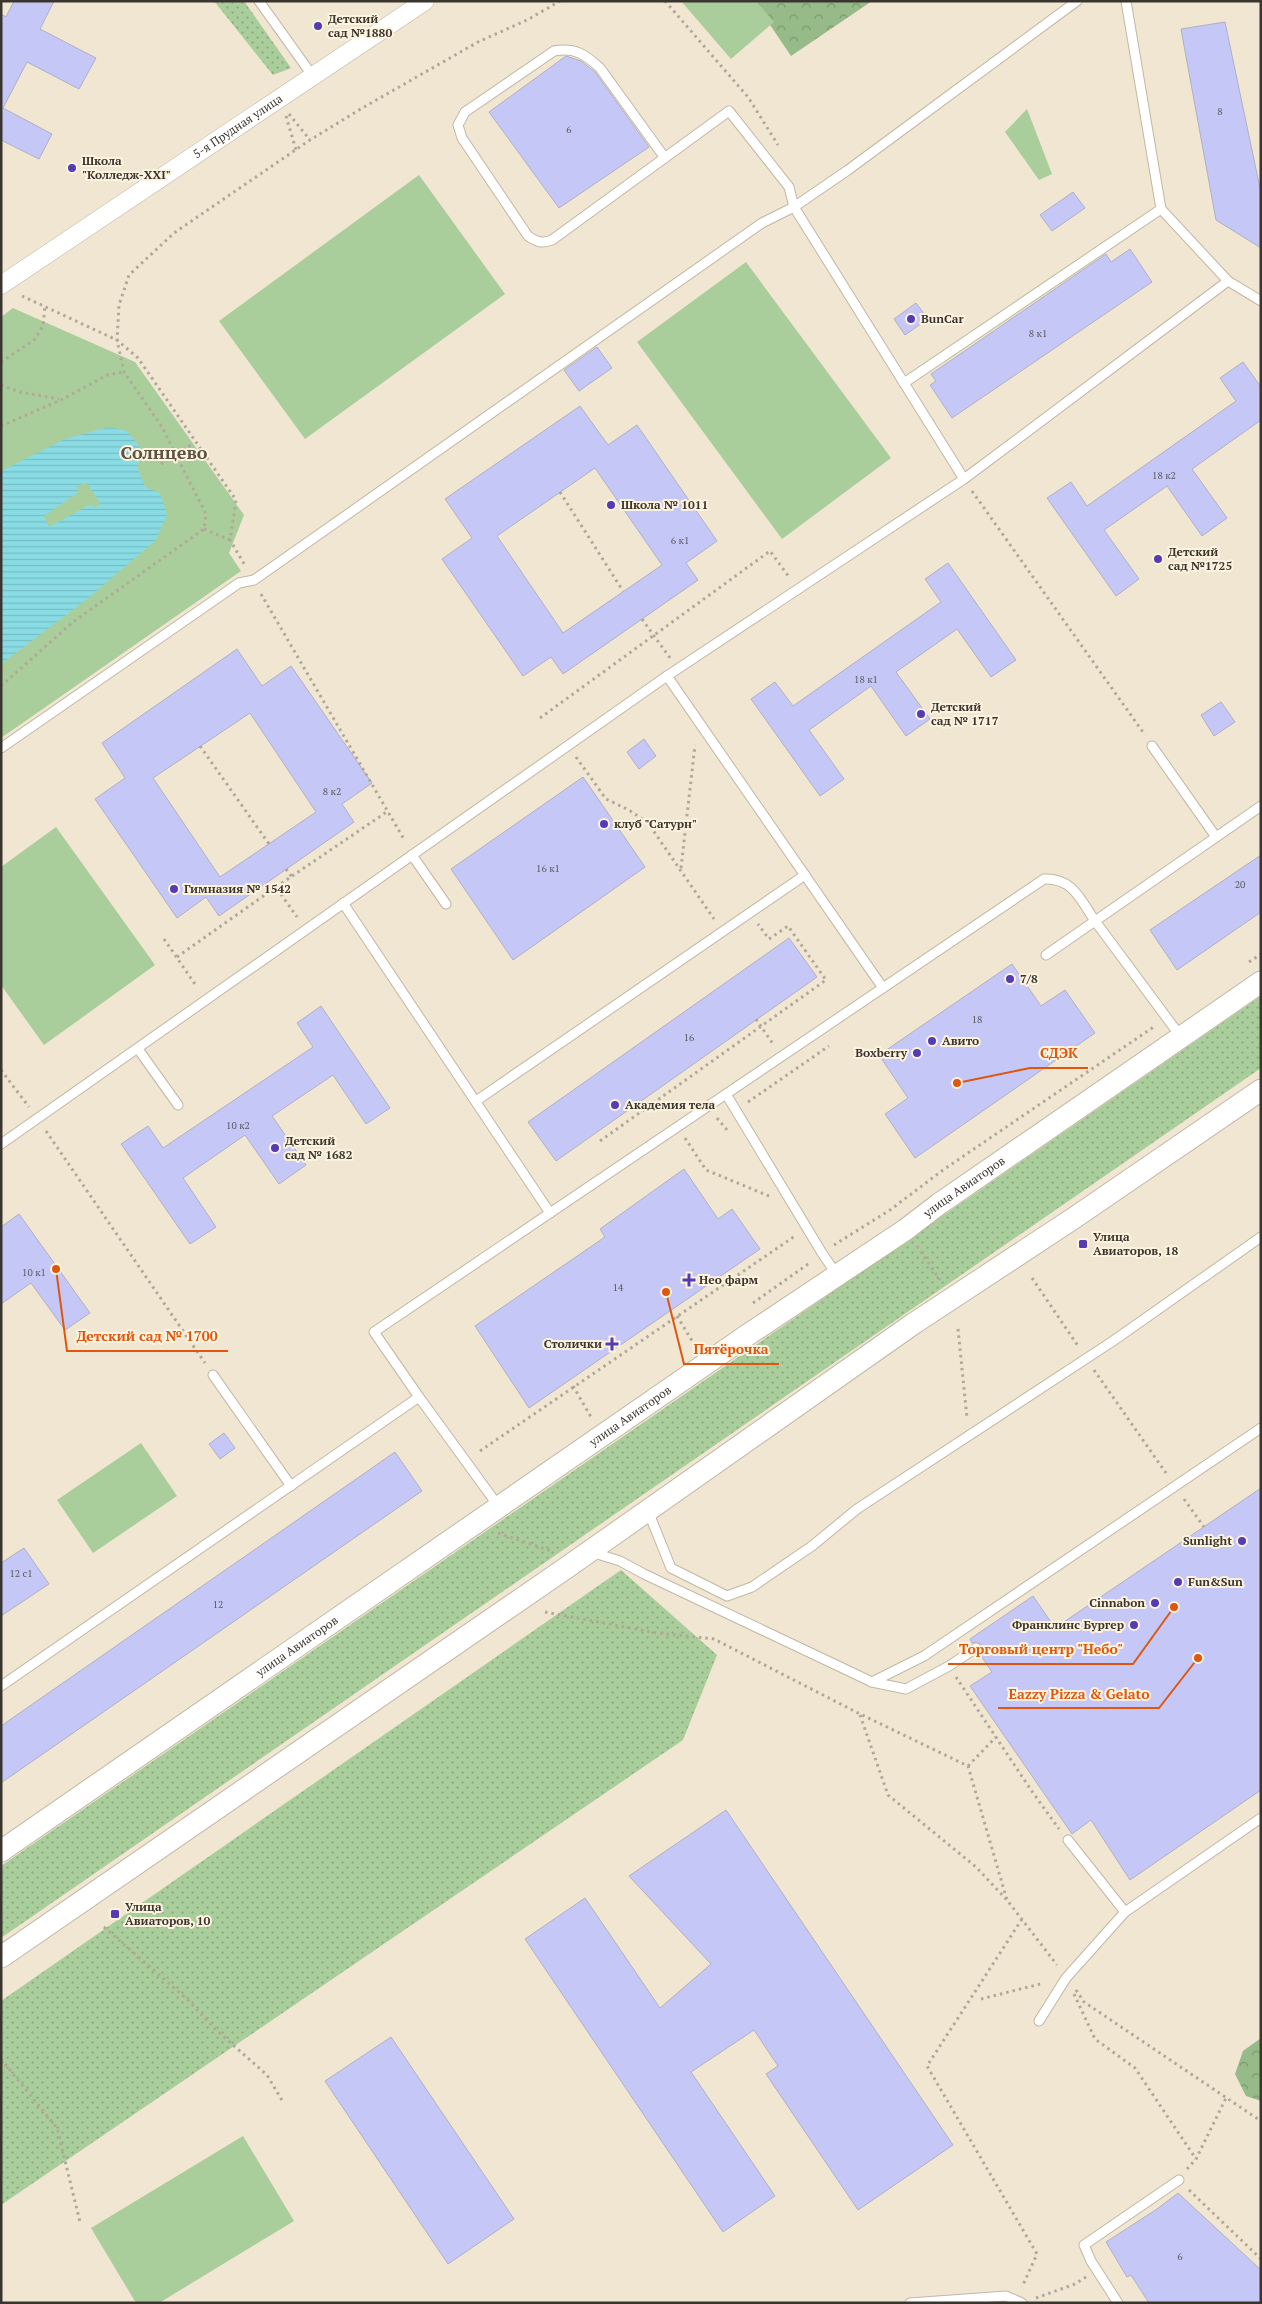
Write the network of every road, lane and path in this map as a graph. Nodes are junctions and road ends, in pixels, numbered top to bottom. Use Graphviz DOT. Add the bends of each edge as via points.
graph roads {
  1 [pos="259,1"];
  2 [pos="425,1"];
  3 [pos="560,1"];
  4 [pos="665,1"];
  5 [pos="1076,1"];
  6 [pos="1126,1"];
  7 [pos="312,76"];
  8 [pos="310,140"];
  9 [pos="296,150"];
  10 [pos="781,150"];
  11 [pos="665,158"];
  12 [pos="794,207"];
  13 [pos="1161,210"];
  14 [pos="1228,281"];
  15 [pos="3,282"];
  16 [pos="1261,301"];
  17 [pos="45,306"];
  18 [pos="117,340"];
  19 [pos="1,362"];
  20 [pos="124,372"];
  21 [pos="904,383"];
  22 [pos="1,385"];
  23 [pos="61,400"];
  24 [pos="1,426"];
  25 [pos="194,442"];
  26 [pos="176,455"];
  27 [pos="160,464"];
  28 [pos="964,479"];
  29 [pos="560,492"];
  30 [pos="204,529"];
  31 [pos="230,540"];
  32 [pos="790,578"];
  33 [pos="254,580"];
  34 [pos="623,591"];
  35 [pos="642,620"];
  36 [pos="654,635"];
  37 [pos="677,669"];
  38 [pos="667,676"];
  39 [pos="1,686"];
  40 [pos="540,718"];
  41 [pos="698,721"];
  42 [pos="200,746"];
  43 [pos="1152,746"];
  44 [pos="1,748"];
  45 [pos="575,755"];
  46 [pos="1261,806"];
  47 [pos="388,811"];
  48 [pos="1216,837"];
  49 [pos="268,844"];
  50 [pos="412,855"];
  51 [pos="681,868"];
  52 [pos="286,869"];
  53 [pos="805,875"];
  54 [pos="292,877"];
  55 [pos="276,887"];
  56 [pos="343,903"];
  57 [pos="446,904"];
  58 [pos="750,913"];
  59 [pos="1095,921"];
  60 [pos="306,930"];
  61 [pos="723,932"];
  62 [pos="164,939"];
  63 [pos="1261,954"];
  64 [pos="1046,955"];
  65 [pos="177,957"];
  66 [pos="1245,965"];
  67 [pos="1261,982"];
  68 [pos="882,988"];
  69 [pos="206,1000"];
  70 [pos="1168,1018"];
  71 [pos="1181,1037"];
  72 [pos="832,1043"];
  73 [pos="138,1049"];
  74 [pos="1,1070"];
  75 [pos="1261,1090"];
  76 [pos="726,1094"];
  77 [pos="476,1102"];
  78 [pos="178,1105"];
  79 [pos="735,1111"];
  80 [pos="715,1117"];
  81 [pos="37,1118"];
  82 [pos="678,1126"];
  83 [pos="731,1136"];
  84 [pos="600,1140"];
  85 [pos="1,1144"];
  86 [pos="771,1192"];
  87 [pos="890,1210"];
  88 [pos="550,1213"];
  89 [pos="799,1234"];
  90 [pos="1261,1237"];
  91 [pos="914,1241"];
  92 [pos="804,1261"];
  93 [pos="802,1268"];
  94 [pos="838,1276"];
  95 [pos="1032,1278"];
  96 [pos="943,1284"];
  97 [pos="676,1316"];
  98 [pos="958,1329"];
  99 [pos="694,1344"];
  100 [pos="1086,1358"];
  101 [pos="213,1374"];
  102 [pos="573,1386"];
  103 [pos="418,1397"];
  104 [pos="592,1417"];
  105 [pos="968,1423"];
  106 [pos="1261,1428"];
  107 [pos="480,1451"];
  108 [pos="291,1486"];
  109 [pos="1175,1487"];
  110 [pos="500,1508"];
  111 [pos="648,1511"];
  112 [pos="1204,1527"];
  113 [pos="495,1532"];
  114 [pos="589,1551"];
  115 [pos="554,1552"];
  116 [pos="545,1612"];
  117 [pos="976,1648"];
  118 [pos="949,1666"];
  119 [pos="872,1682"];
  120 [pos="1,1686"];
  121 [pos="860,1714"];
  122 [pos="996,1737"];
  123 [pos="968,1766"];
  124 [pos="1261,1818"];
  125 [pos="1068,1840"];
  126 [pos="1,1851"];
  127 [pos="1007,1900"];
  128 [pos="1125,1912"];
  129 [pos="1022,1919"];
  130 [pos="104,1927"];
  131 [pos="1,1957"];
  132 [pos="1066,1978"];
  133 [pos="981,1999"];
  134 [pos="1039,2021"];
  135 [pos="1,2059"];
  136 [pos="1226,2097"];
  137 [pos="283,2102"];
  138 [pos="1261,2121"];
  139 [pos="1179,2180"];
  140 [pos="80,2222"];
  141 [pos="1261,2259"];
  142 [pos="1075,2284"];
  143 [pos="1020,2301"];
  144 [pos="910,2303"];
  145 [pos="1118,2303"];
  1 -- 7 [label="lane"];
  2 -- 7 [label="street, 5-я Прудная улица"];
  3 -- 8 [label="path" via="528,20 478,42"];
  4 -- 10 [label="path" via="748,97"];
  5 -- 12 [label="lane"];
  6 -- 13 [label="lane"];
  7 -- 15 [label="street, 5-я Прудная улица"];
  8 -- 9 [label="path"];
  8 -- 9 [label="path" via="284,108"];
  9 -- 18 [label="path" via="174,233 129,276 119,305"];
  11 -- 11 [label="lane" via="552,240 536,242 528,236 462,138 458,125 465,112 554,51 567,48 590,59 600,68"];
  11 -- 12 [label="lane" via="729,111 789,187"];
  12 -- 21 [label="lane"];
  12 -- 33 [label="lane" via="762,223"];
  13 -- 14 [label="lane"];
  13 -- 21 [label="lane"];
  14 -- 16 [label="lane"];
  14 -- 28 [label="lane"];
  15 -- 17 [label="path"];
  17 -- 18 [label="path"];
  17 -- 19 [label="path" via="43,326 34,340"];
  18 -- 20 [label="path"];
  18 -- 25 [label="path" via="138,358"];
  20 -- 23 [label="path" via="107,375"];
  20 -- 26 [label="path" via="162,427"];
  21 -- 28 [label="lane"];
  22 -- 23 [label="path"];
  23 -- 24 [label="path"];
  25 -- 26 [label="path"];
  25 -- 31 [label="path" via="236,500"];
  26 -- 27 [label="path"];
  26 -- 30 [label="path" via="206,514"];
  28 -- 37 [label="lane"];
  28 -- 43 [label="path"];
  29 -- 34 [label="path"];
  30 -- 31 [label="path"];
  30 -- 39 [label="path" via="73,622"];
  31 -- 33 [label="path"];
  32 -- 36 [label="path" via="770,551"];
  33 -- 44 [label="lane" via="239,583"];
  33 -- 47 [label="path"];
  35 -- 36 [label="path"];
  36 -- 37 [label="path"];
  36 -- 40 [label="path"];
  37 -- 38 [label="lane"];
  38 -- 41 [label="lane"];
  38 -- 50 [label="lane"];
  41 -- 51 [label="path"];
  41 -- 53 [label="lane"];
  42 -- 49 [label="path"];
  43 -- 48 [label="lane"];
  45 -- 51 [label="path" via="606,799 648,824"];
  46 -- 48 [label="lane"];
  47 -- 50 [label="path"];
  47 -- 54 [label="path"];
  48 -- 59 [label="lane"];
  50 -- 56 [label="lane"];
  50 -- 57 [label="lane"];
  51 -- 61 [label="path"];
  52 -- 54 [label="path"];
  53 -- 58 [label="lane"];
  53 -- 68 [label="lane"];
  54 -- 55 [label="path"];
  55 -- 60 [label="path"];
  55 -- 65 [label="path"];
  56 -- 60 [label="lane"];
  56 -- 77 [label="lane"];
  58 -- 61 [label="lane"];
  58 -- 84 [label="path" via="768,939 788,926 826,980"];
  59 -- 64 [label="lane"];
  59 -- 68 [label="lane" via="1069,884 1057,878 1044,879"];
  59 -- 70 [label="lane"];
  60 -- 69 [label="lane"];
  61 -- 77 [label="lane"];
  62 -- 65 [label="path"];
  63 -- 66 [label="path"];
  65 -- 69 [label="path"];
  67 -- 71 [label="street, улица Авиаторов"];
  68 -- 76 [label="lane"];
  69 -- 73 [label="lane"];
  70 -- 71 [label="lane"];
  70 -- 87 [label="path" via="943,1170"];
  71 -- 94 [label="street, улица Авиаторов"];
  72 -- 79 [label="path"];
  73 -- 78 [label="lane"];
  73 -- 81 [label="lane"];
  74 -- 81 [label="path"];
  75 -- 111 [label="street" via="913,1324"];
  76 -- 79 [label="lane"];
  76 -- 82 [label="lane"];
  77 -- 88 [label="lane"];
  79 -- 94 [label="lane"];
  80 -- 83 [label="path"];
  81 -- 85 [label="lane"];
  81 -- 101 [label="path"];
  82 -- 86 [label="path" via="706,1170 776,1200"];
  82 -- 88 [label="lane"];
  88 -- 103 [label="lane" via="374,1332"];
  89 -- 97 [label="path"];
  90 -- 100 [label="lane"];
  91 -- 96 [label="path"];
  92 -- 93 [label="path"];
  94 -- 110 [label="street, улица Авиаторов"];
  95 -- 100 [label="path"];
  97 -- 99 [label="path"];
  97 -- 102 [label="path"];
  98 -- 105 [label="path"];
  100 -- 109 [label="path"];
  100 -- 111 [label="lane" via="857,1510 752,1587 727,1596 670,1568"];
  101 -- 108 [label="lane"];
  102 -- 104 [label="path"];
  102 -- 107 [label="path"];
  103 -- 108 [label="lane"];
  103 -- 110 [label="lane"];
  106 -- 109 [label="lane"];
  108 -- 120 [label="lane"];
  109 -- 112 [label="path"];
  109 -- 119 [label="lane" via="924,1656"];
  110 -- 126 [label="street, улица Авиаторов"];
  111 -- 114 [label="street"];
  113 -- 115 [label="path"];
  114 -- 119 [label="lane" via="620,1560"];
  114 -- 131 [label="street"];
  116 -- 121 [label="path" via="657,1633 714,1639"];
  117 -- 118 [label="lane"];
  118 -- 119 [label="lane" via="906,1689"];
  118 -- 122 [label="path"];
  121 -- 123 [label="path"];
  121 -- 127 [label="path" via="888,1795 976,1867"];
  122 -- 123 [label="path"];
  122 -- 125 [label="path"];
  123 -- 127 [label="path"];
  124 -- 128 [label="lane"];
  125 -- 128 [label="lane"];
  127 -- 129 [label="path"];
  128 -- 132 [label="lane"];
  129 -- 132 [label="path"];
  129 -- 143 [label="path" via="927,2066 1037,2254"];
  130 -- 137 [label="path" via="267,2075"];
  132 -- 133 [label="path"];
  132 -- 134 [label="lane"];
  132 -- 136 [label="path" via="1084,2002"];
  132 -- 136 [label="path" via="1095,2039 1135,2068 1196,2158"];
  135 -- 140 [label="path" via="57,2128"];
  136 -- 138 [label="path"];
  139 -- 141 [label="path"];
  139 -- 145 [label="lane" via="1084,2246 1090,2261"];
  142 -- 143 [label="path"];
  143 -- 144 [label="lane" via="1006,2296"];
}
